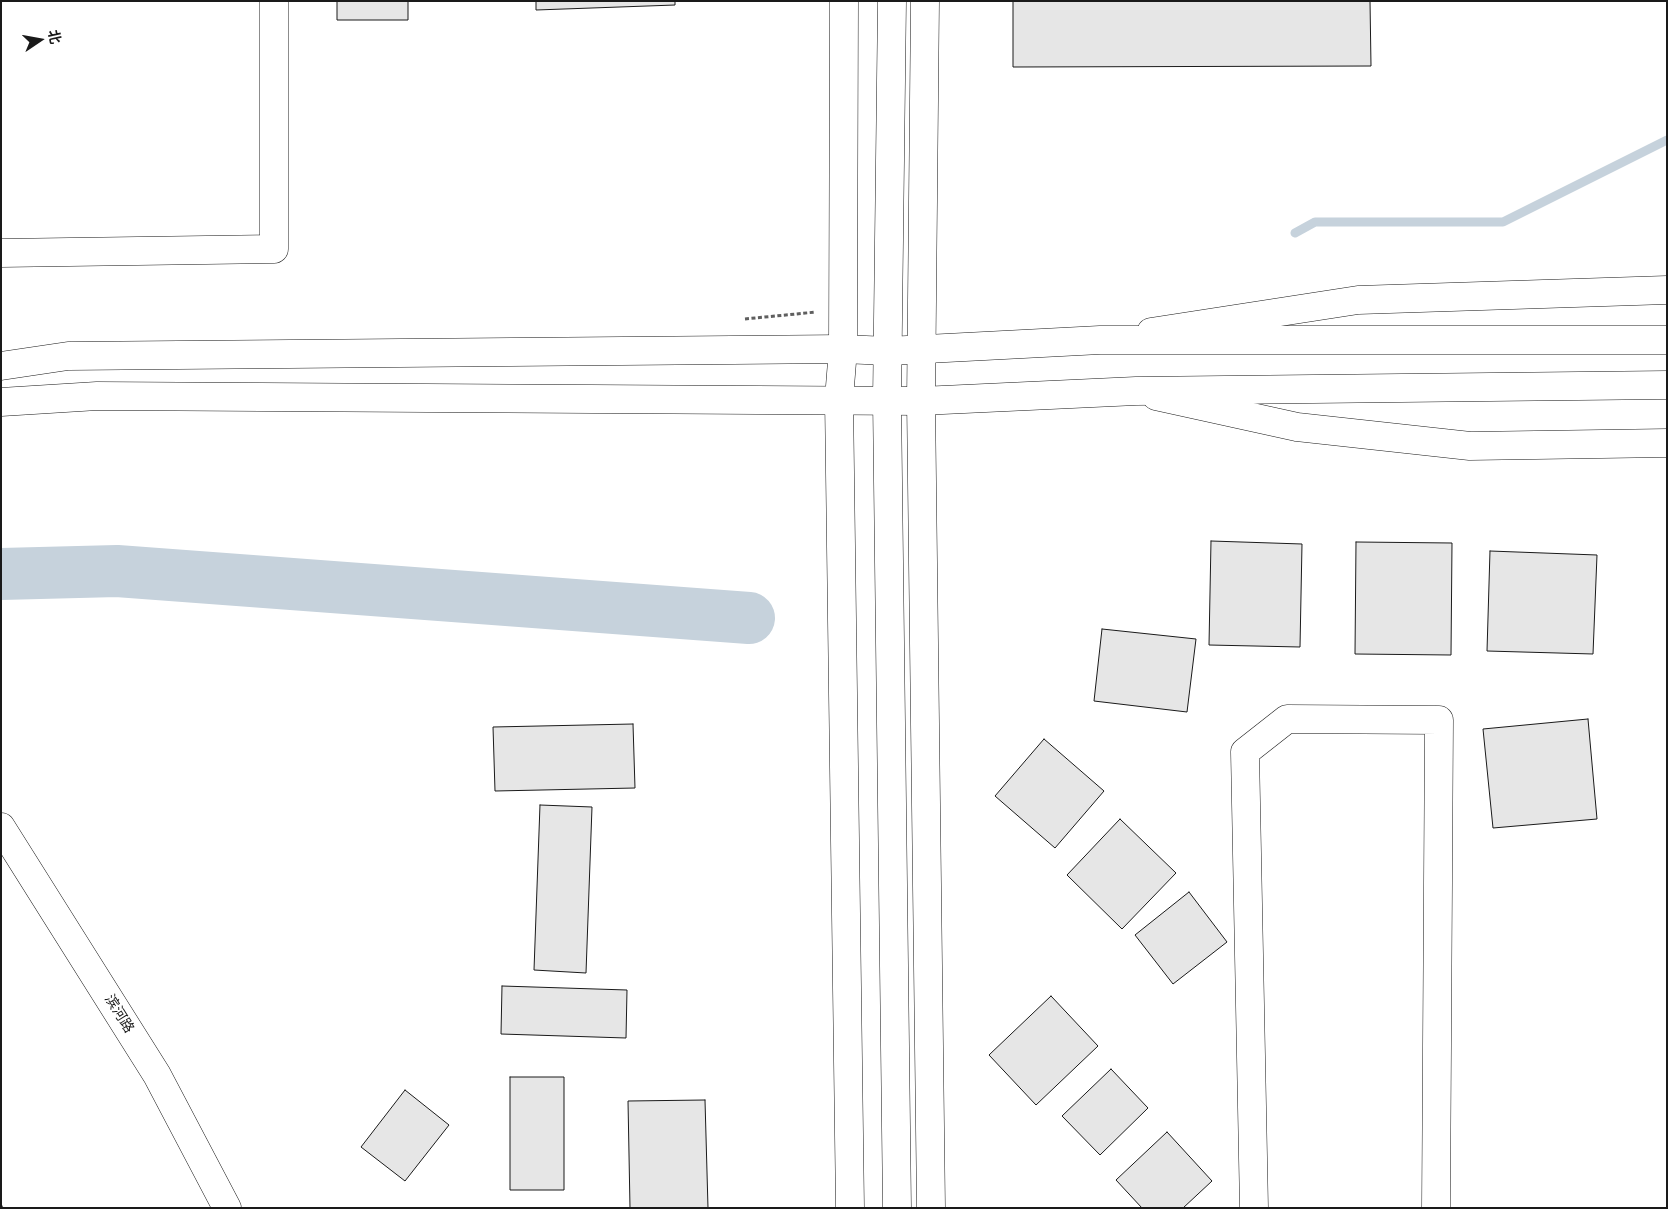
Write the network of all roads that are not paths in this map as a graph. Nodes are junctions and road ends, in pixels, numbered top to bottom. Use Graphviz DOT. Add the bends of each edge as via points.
graph roads {
  1 [pos="274,1"];
  2 [pos="844,1"];
  3 [pos="892,1"];
  4 [pos="925,1"];
  5 [pos="1,253"];
  6 [pos="1667,290"];
  7 [pos="1100,340"];
  8 [pos="1667,340"];
  9 [pos="842,348"];
  10 [pos="922,350"];
  11 [pos="888,351"];
  12 [pos="1,366"];
  13 [pos="1667,385"];
  14 [pos="1136,391"];
  15 [pos="839,400"];
  16 [pos="888,400"];
  17 [pos="921,401"];
  18 [pos="1,402"];
  19 [pos="1667,443"];
  20 [pos="1,827"];
  21 [pos="227,1208"];
  22 [pos="850,1208"];
  23 [pos="898,1208"];
  24 [pos="930,1208"];
  25 [pos="1254,1208"];
  26 [pos="1436,1208"];
  1 -- 5 [label="main road" via="274,249"];
  2 -- 9 [label="main road"];
  3 -- 11 [label="main road"];
  4 -- 10 [label="main road"];
  6 -- 7 [label="main road" via="1358,300"];
  7 -- 8 [label="main road"];
  7 -- 10 [label="main road"];
  9 -- 11 [label="main road"];
  9 -- 12 [label="main road" via="68,356"];
  9 -- 15 [label="main road"];
  10 -- 11 [label="main road"];
  10 -- 17 [label="main road"];
  11 -- 16 [label="main road"];
  13 -- 14 [label="main road"];
  14 -- 17 [label="main road"];
  14 -- 19 [label="main road" via="1297,427 1470,446"];
  15 -- 16 [label="main road"];
  15 -- 18 [label="main road" via="97,396"];
  15 -- 22 [label="main road"];
  16 -- 17 [label="main road"];
  16 -- 23 [label="main road"];
  17 -- 24 [label="main road"];
  20 -- 21 [label="main road, 滨河路" via="157,1075"];
  25 -- 26 [label="main road" via="1245,752 1287,718 1439,720"];
}
